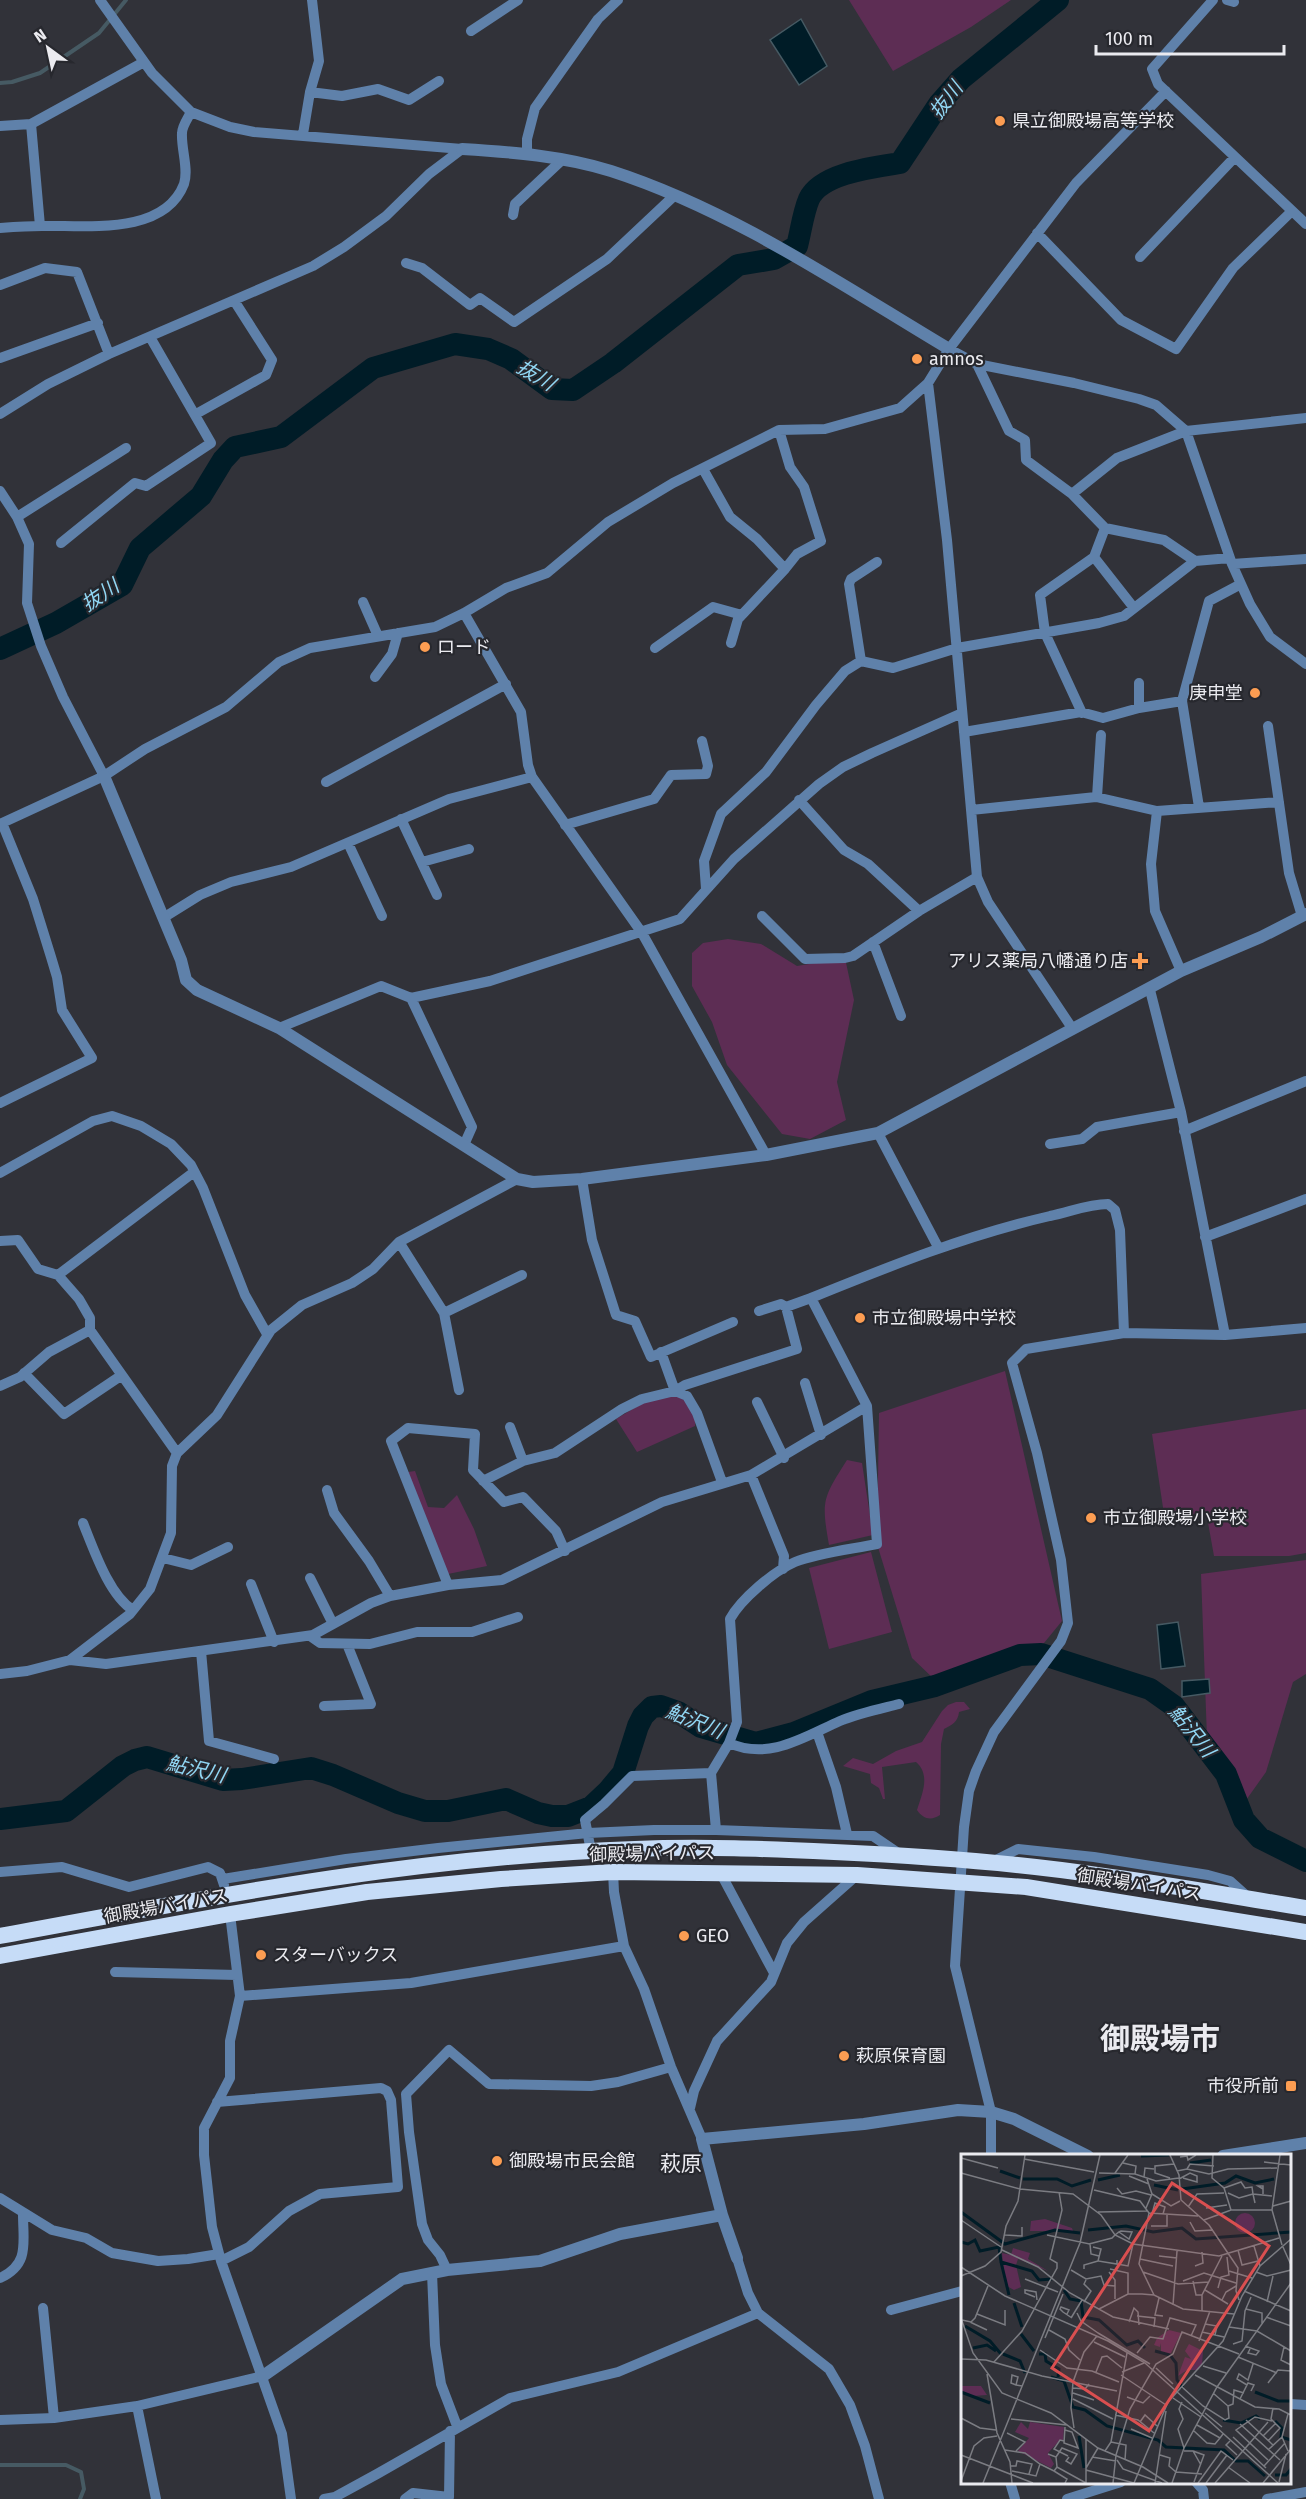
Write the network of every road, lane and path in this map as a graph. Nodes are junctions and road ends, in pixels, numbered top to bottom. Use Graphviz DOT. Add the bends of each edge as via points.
graph roads {
  1 [pos="100,0"];
  2 [pos="312,0"];
  3 [pos="518,0"];
  4 [pos="618,0"];
  5 [pos="1213,0"];
  6 [pos="471,31"];
  7 [pos="144,62"];
  8 [pos="440,81"];
  9 [pos="1166,91"];
  10 [pos="310,92"];
  11 [pos="191,112"];
  12 [pos="31,124"];
  13 [pos="0,126"];
  14 [pos="303,134"];
  15 [pos="462,149"];
  16 [pos="527,153"];
  17 [pos="1235,157"];
  18 [pos="562,160"];
  19 [pos="675,195"];
  20 [pos="1292,211"];
  21 [pos="513,215"];
  22 [pos="1306,224"];
  23 [pos="40,226"];
  24 [pos="0,228"];
  25 [pos="1036,233"];
  26 [pos="1140,257"];
  27 [pos="406,263"];
  28 [pos="0,285"];
  29 [pos="235,302"];
  30 [pos="98,323"];
  31 [pos="150,337"];
  32 [pos="948,349"];
  33 [pos="109,354"];
  34 [pos="0,358"];
  35 [pos="977,364"];
  36 [pos="928,383"];
  37 [pos="0,414"];
  38 [pos="196,414"];
  39 [pos="1306,418"];
  40 [pos="778,430"];
  41 [pos="1186,431"];
  42 [pos="126,448"];
  43 [pos="704,469"];
  44 [pos="0,491"];
  45 [pos="1072,494"];
  46 [pos="17,517"];
  47 [pos="1105,528"];
  48 [pos="61,543"];
  49 [pos="1094,557"];
  50 [pos="1306,559"];
  51 [pos="1195,561"];
  52 [pos="1231,561"];
  53 [pos="877,562"];
  54 [pos="785,569"];
  55 [pos="1241,584"];
  56 [pos="363,602"];
  57 [pos="1134,608"];
  58 [pos="464,613"];
  59 [pos="742,615"];
  60 [pos="398,633"];
  61 [pos="1046,633"];
  62 [pos="378,636"];
  63 [pos="731,643"];
  64 [pos="655,648"];
  65 [pos="957,648"];
  66 [pos="861,661"];
  67 [pos="1306,664"];
  68 [pos="375,677"];
  69 [pos="1139,683"];
  70 [pos="506,684"];
  71 [pos="1182,701"];
  72 [pos="1139,708"];
  73 [pos="962,713"];
  74 [pos="1082,713"];
  75 [pos="1268,726"];
  76 [pos="964,732"];
  77 [pos="1101,735"];
  78 [pos="702,741"];
  79 [pos="104,776"];
  80 [pos="532,777"];
  81 [pos="326,782"];
  82 [pos="1097,797"];
  83 [pos="799,801"];
  84 [pos="1279,802"];
  85 [pos="1199,807"];
  86 [pos="971,810"];
  87 [pos="1157,811"];
  88 [pos="401,819"];
  89 [pos="1,824"];
  90 [pos="565,825"];
  91 [pos="348,843"];
  92 [pos="469,849"];
  93 [pos="422,862"];
  94 [pos="977,878"];
  95 [pos="706,889"];
  96 [pos="437,895"];
  97 [pos="919,911"];
  98 [pos="1304,915"];
  99 [pos="382,916"];
  100 [pos="762,916"];
  101 [pos="163,918"];
  102 [pos="642,933"];
  103 [pos="873,942"];
  104 [pos="1181,971"];
  105 [pos="1150,990"];
  106 [pos="411,998"];
  107 [pos="901,1016"];
  108 [pos="279,1028"];
  109 [pos="1072,1028"];
  110 [pos="1306,1081"];
  111 [pos="0,1103"];
  112 [pos="1181,1112"];
  113 [pos="1184,1131"];
  114 [pos="878,1133"];
  115 [pos="1050,1144"];
  116 [pos="464,1145"];
  117 [pos="766,1155"];
  118 [pos="194,1172"];
  119 [pos="0,1173"];
  120 [pos="517,1179"];
  121 [pos="582,1179"];
  122 [pos="1306,1199"];
  123 [pos="1205,1237"];
  124 [pos="0,1241"];
  125 [pos="399,1242"];
  126 [pos="938,1247"];
  127 [pos="58,1275"];
  128 [pos="522,1275"];
  129 [pos="811,1298"];
  130 [pos="786,1307"];
  131 [pos="759,1311"];
  132 [pos="444,1312"];
  133 [pos="733,1322"];
  134 [pos="1306,1328"];
  135 [pos="90,1330"];
  136 [pos="1124,1333"];
  137 [pos="267,1334"];
  138 [pos="1225,1335"];
  139 [pos="661,1352"];
  140 [pos="24,1374"];
  141 [pos="122,1375"];
  142 [pos="805,1383"];
  143 [pos="0,1386"];
  144 [pos="459,1390"];
  145 [pos="675,1391"];
  146 [pos="758,1402"];
  147 [pos="867,1406"];
  148 [pos="510,1428"];
  149 [pos="821,1435"];
  150 [pos="177,1453"];
  151 [pos="784,1458"];
  152 [pos="523,1461"];
  153 [pos="751,1475"];
  154 [pos="483,1481"];
  155 [pos="722,1482"];
  156 [pos="327,1490"];
  157 [pos="83,1523"];
  158 [pos="228,1547"];
  159 [pos="565,1551"];
  160 [pos="163,1558"];
  161 [pos="783,1569"];
  162 [pos="310,1578"];
  163 [pos="251,1584"];
  164 [pos="448,1585"];
  165 [pos="390,1596"];
  166 [pos="133,1610"];
  167 [pos="518,1617"];
  168 [pos="333,1624"];
  169 [pos="310,1636"];
  170 [pos="274,1642"];
  171 [pos="347,1644"];
  172 [pos="201,1651"];
  173 [pos="70,1660"];
  174 [pos="0,1674"];
  175 [pos="899,1704"];
  176 [pos="324,1706"];
  177 [pos="817,1732"];
  178 [pos="729,1743"];
  179 [pos="274,1759"];
  180 [pos="711,1773"];
  181 [pos="716,1830"];
  182 [pos="588,1833"];
  183 [pos="847,1834"];
  184 [pos="591,1851"];
  185 [pos="901,1855"];
  186 [pos="961,1859"];
  187 [pos="0,1872"];
  188 [pos="613,1872"];
  189 [pos="720,1872"];
  190 [pos="857,1875"];
  191 [pos="959,1882"];
  192 [pos="225,1887"];
  193 [pos="1306,1908"];
  194 [pos="230,1914"];
  195 [pos="1306,1932"];
  196 [pos="0,1936"];
  197 [pos="624,1946"];
  198 [pos="0,1956"];
  199 [pos="115,1972"];
  200 [pos="774,1973"];
  201 [pos="237,1975"];
  202 [pos="240,1996"];
  203 [pos="671,2067"];
  204 [pos="217,2102"];
  205 [pos="690,2108"];
  206 [pos="991,2112"];
  207 [pos="702,2139"];
  208 [pos="1306,2143"];
  209 [pos="991,2154"];
  210 [pos="1084,2154"];
  211 [pos="1236,2154"];
  212 [pos="0,2198"];
  213 [pos="24,2214"];
  214 [pos="722,2215"];
  215 [pos="220,2257"];
  216 [pos="737,2258"];
  217 [pos="447,2270"];
  218 [pos="432,2273"];
  219 [pos="0,2278"];
  220 [pos="961,2292"];
  221 [pos="44,2308"];
  222 [pos="891,2310"];
  223 [pos="758,2313"];
  224 [pos="263,2376"];
  225 [pos="1291,2404"];
  226 [pos="1306,2405"];
  227 [pos="137,2406"];
  228 [pos="54,2418"];
  229 [pos="0,2420"];
  230 [pos="454,2428"];
  231 [pos="1011,2484"];
  232 [pos="1115,2484"];
  233 [pos="1198,2484"];
  234 [pos="1306,2492"];
  235 [pos="156,2499"];
  236 [pos="291,2499"];
  237 [pos="324,2499"];
  238 [pos="405,2499"];
  239 [pos="879,2499"];
  240 [pos="1016,2499"];
  241 [pos="1067,2499"];
  242 [pos="1204,2499"];
  243 [pos="1267,2499"];
  1 -- 7 [label="street"];
  2 -- 10 [label="street" via="319,61"];
  3 -- 6 [label="street"];
  4 -- 16 [label="street" via="598,19 535,108"];
  5 -- 9 [label="street" via="1152,69"];
  7 -- 11 [label="street"];
  7 -- 12 [label="street"];
  8 -- 10 [label="street" via="410,100 378,89 342,96"];
  9 -- 17 [label="street"];
  9 -- 25 [label="street" via="1076,183"];
  10 -- 14 [label="street"];
  11 -- 14 [label="street" via="230,128"];
  11 -- 23 [label="street" via="182,131 185,180 180,193 162,210 134,223 111,227"];
  12 -- 13 [label="street"];
  12 -- 23 [label="street"];
  14 -- 15 [label="street"];
  15 -- 16 [label="street"];
  15 -- 29 [label="street" via="344,247"];
  16 -- 18 [label="street"];
  17 -- 20 [label="street"];
  17 -- 26 [label="street"];
  18 -- 19 [label="street" via="609,171"];
  18 -- 21 [label="street" via="515,204"];
  19 -- 27 [label="street" via="607,259 514,322 480,298 470,305 422,268"];
  19 -- 32 [label="street" via="773,243"];
  20 -- 22 [label="street"];
  20 -- 25 [label="street" via="1233,268 1176,349 1121,320"];
  23 -- 24 [label="street"];
  25 -- 32 [label="street"];
  28 -- 30 [label="street" via="45,268 77,272"];
  29 -- 31 [label="street"];
  29 -- 38 [label="street" via="272,360 266,375"];
  30 -- 33 [label="street"];
  30 -- 34 [label="street"];
  31 -- 33 [label="street"];
  31 -- 38 [label="street"];
  32 -- 35 [label="street"];
  32 -- 36 [label="street"];
  33 -- 37 [label="street" via="48,384"];
  35 -- 41 [label="street" via="1139,399 1156,405"];
  35 -- 45 [label="street" via="1009,431 1025,440 1026,460"];
  36 -- 40 [label="street" via="900,408 825,429"];
  36 -- 65 [label="street"];
  38 -- 48 [label="street" via="211,443 146,486 135,483"];
  39 -- 41 [label="street"];
  40 -- 43 [label="street"];
  40 -- 54 [label="street" via="790,467 804,487 821,540 797,554"];
  41 -- 45 [label="street" via="1117,458"];
  41 -- 52 [label="street"];
  42 -- 46 [label="street"];
  43 -- 54 [label="street" via="730,517"];
  43 -- 58 [label="street" via="608,522 548,573 506,588"];
  44 -- 46 [label="street"];
  45 -- 47 [label="street"];
  46 -- 79 [label="street" via="29,544 27,603 41,646"];
  47 -- 49 [label="street"];
  47 -- 51 [label="street" via="1164,540"];
  49 -- 57 [label="street"];
  49 -- 61 [label="street" via="1040,595"];
  50 -- 52 [label="street"];
  51 -- 52 [label="street"];
  51 -- 57 [label="street"];
  52 -- 55 [label="street"];
  53 -- 66 [label="street" via="849,584"];
  54 -- 59 [label="street"];
  55 -- 67 [label="street" via="1270,637"];
  55 -- 71 [label="street" via="1209,602"];
  56 -- 62 [label="street"];
  57 -- 61 [label="street" via="1124,616"];
  58 -- 60 [label="street" via="435,627"];
  58 -- 70 [label="street"];
  59 -- 63 [label="street"];
  59 -- 64 [label="street" via="713,607"];
  60 -- 62 [label="street"];
  60 -- 68 [label="street" via="392,654"];
  61 -- 65 [label="street"];
  61 -- 74 [label="street"];
  62 -- 79 [label="street" via="310,648 279,662 226,708 145,749"];
  65 -- 66 [label="street" via="893,668"];
  65 -- 73 [label="street"];
  66 -- 95 [label="street" via="845,671 766,772 721,814 704,861"];
  69 -- 72 [label="street"];
  70 -- 80 [label="street" via="521,712"];
  70 -- 81 [label="street"];
  71 -- 72 [label="street"];
  71 -- 85 [label="street"];
  72 -- 74 [label="street" via="1103,718"];
  73 -- 76 [label="street"];
  73 -- 83 [label="street" via="843,767"];
  74 -- 76 [label="street"];
  75 -- 84 [label="street"];
  76 -- 86 [label="street"];
  77 -- 82 [label="street"];
  78 -- 90 [label="street" via="706,774 671,775 654,799"];
  79 -- 89 [label="street"];
  79 -- 101 [label="street"];
  80 -- 88 [label="street" via="448,799"];
  80 -- 90 [label="street"];
  82 -- 86 [label="street"];
  82 -- 87 [label="street"];
  83 -- 95 [label="street"];
  83 -- 97 [label="street" via="844,850 868,864"];
  84 -- 85 [label="street"];
  84 -- 98 [label="street" via="1289,873"];
  85 -- 87 [label="street"];
  86 -- 94 [label="street"];
  87 -- 104 [label="street" via="1151,864 1155,911"];
  88 -- 91 [label="street"];
  88 -- 93 [label="street"];
  89 -- 111 [label="street" via="42,928 62,1010 92,1058"];
  90 -- 102 [label="street"];
  91 -- 99 [label="street"];
  91 -- 101 [label="street" via="291,867 231,882 200,895"];
  92 -- 93 [label="street"];
  93 -- 96 [label="street"];
  94 -- 97 [label="street"];
  94 -- 109 [label="street" via="988,902"];
  95 -- 102 [label="street" via="680,919"];
  97 -- 103 [label="street"];
  98 -- 104 [label="street"];
  100 -- 103 [label="street" via="805,959 845,958"];
  101 -- 108 [label="street" via="186,980 204,993"];
  102 -- 106 [label="street" via="490,981"];
  102 -- 117 [label="street"];
  103 -- 107 [label="street"];
  104 -- 105 [label="street"];
  105 -- 109 [label="street"];
  105 -- 112 [label="street"];
  106 -- 108 [label="street" via="381,986"];
  106 -- 116 [label="street" via="472,1127"];
  108 -- 116 [label="street"];
  109 -- 114 [label="street"];
  110 -- 113 [label="street"];
  112 -- 113 [label="street"];
  112 -- 115 [label="street" via="1097,1127 1082,1139"];
  113 -- 123 [label="street"];
  114 -- 117 [label="street"];
  114 -- 126 [label="street"];
  116 -- 120 [label="street"];
  117 -- 121 [label="street"];
  118 -- 119 [label="street" via="171,1144 141,1126 112,1116 93,1121"];
  118 -- 127 [label="street"];
  118 -- 137 [label="street" via="245,1294"];
  120 -- 121 [label="street"];
  120 -- 125 [label="street"];
  121 -- 139 [label="street" via="592,1239 616,1315 635,1321 651,1357"];
  122 -- 123 [label="street"];
  123 -- 138 [label="street"];
  124 -- 127 [label="street" via="18,1240 38,1269"];
  125 -- 132 [label="street"];
  125 -- 137 [label="street" via="373,1269 302,1305"];
  126 -- 129 [label="street"];
  126 -- 136 [label="street" via="1006,1226 1093,1204 1108,1204 1115,1210 1120,1230"];
  127 -- 135 [label="street" via="79,1299 90,1318"];
  128 -- 132 [label="street"];
  129 -- 130 [label="street"];
  129 -- 147 [label="street"];
  130 -- 131 [label="street" via="781,1304"];
  130 -- 145 [label="street" via="796,1349"];
  132 -- 144 [label="street"];
  133 -- 139 [label="street"];
  134 -- 138 [label="street"];
  135 -- 140 [label="street" via="49,1352"];
  135 -- 141 [label="street"];
  136 -- 138 [label="street"];
  136 -- 186 [label="street" via="1026,1349 1012,1362 1061,1560 1068,1623 1061,1641 994,1732 976,1771 969,1791"];
  137 -- 150 [label="street" via="217,1415"];
  139 -- 145 [label="street"];
  140 -- 141 [label="street" via="64,1414"];
  140 -- 143 [label="street"];
  141 -- 150 [label="street"];
  142 -- 149 [label="street"];
  145 -- 152 [label="street" via="642,1399 555,1453"];
  145 -- 155 [label="street" via="687,1396 697,1413"];
  146 -- 151 [label="street"];
  147 -- 149 [label="street"];
  147 -- 161 [label="street" via="877,1544 796,1561"];
  148 -- 152 [label="street"];
  149 -- 151 [label="street"];
  150 -- 160 [label="street" via="172,1466 171,1533"];
  151 -- 153 [label="street"];
  152 -- 154 [label="street"];
  153 -- 155 [label="street"];
  153 -- 161 [label="street" via="784,1556"];
  154 -- 159 [label="street" via="504,1502 523,1497 556,1531"];
  154 -- 164 [label="street" via="473,1470 475,1434 408,1428 391,1440"];
  155 -- 159 [label="street" via="662,1502"];
  156 -- 165 [label="street" via="334,1513"];
  157 -- 166 [label="street" via="122,1603"];
  158 -- 160 [label="street" via="191,1565"];
  159 -- 164 [label="street" via="502,1580"];
  160 -- 166 [label="street" via="150,1589"];
  161 -- 178 [label="street" via="738,1605 730,1619 737,1722"];
  162 -- 168 [label="street"];
  163 -- 170 [label="street"];
  164 -- 165 [label="street"];
  165 -- 168 [label="street"];
  166 -- 173 [label="street"];
  167 -- 171 [label="street" via="472,1632 417,1632 370,1644"];
  168 -- 169 [label="street"];
  169 -- 170 [label="street"];
  169 -- 171 [label="street" via="320,1643"];
  170 -- 172 [label="street"];
  171 -- 176 [label="street" via="371,1704"];
  172 -- 173 [label="street" via="106,1664"];
  172 -- 179 [label="street" via="208,1741"];
  173 -- 174 [label="street"];
  175 -- 177 [label="street" via="868,1711"];
  177 -- 178 [label="street" via="770,1749 745,1750"];
  177 -- 183 [label="street"];
  178 -- 180 [label="street"];
  180 -- 181 [label="street"];
  180 -- 182 [label="street" via="632,1776 585,1820"];
  181 -- 182 [label="street"];
  181 -- 183 [label="street"];
  182 -- 184 [label="street"];
  182 -- 192 [label="street" via="346,1859"];
  183 -- 185 [label="street" via="873,1836"];
  184 -- 185 [label="highway, 御殿場バイパス" via="762,1849"];
  184 -- 192 [label="highway, 御殿場バイパス"];
  185 -- 186 [label="highway, 御殿場バイパス"];
  186 -- 191 [label="street"];
  186 -- 193 [label="highway, 御殿場バイパス" via="1095,1874"];
  187 -- 192 [label="street" via="62,1867 129,1887 208,1867 215,1869"];
  188 -- 189 [label="highway, 御殿場バイパス"];
  188 -- 194 [label="highway, 御殿場バイパス" via="379,1891"];
  188 -- 197 [label="street"];
  189 -- 190 [label="highway, 御殿場バイパス"];
  189 -- 200 [label="street"];
  190 -- 191 [label="highway, 御殿場バイパス"];
  190 -- 200 [label="street" via="804,1922 787,1943"];
  191 -- 195 [label="highway, 御殿場バイパス" via="1026,1887"];
  191 -- 206 [label="street" via="955,1966"];
  192 -- 196 [label="highway, 御殿場バイパス"];
  194 -- 198 [label="highway, 御殿場バイパス"];
  194 -- 201 [label="street"];
  197 -- 202 [label="street" via="411,1983"];
  197 -- 203 [label="street" via="644,1989"];
  199 -- 201 [label="street"];
  200 -- 205 [label="street" via="771,1982 717,2040"];
  201 -- 202 [label="street"];
  202 -- 204 [label="street" via="230,2041 230,2078"];
  203 -- 205 [label="street"];
  203 -- 217 [label="street" via="591,2086 489,2084 449,2050 406,2094 422,2224"];
  204 -- 215 [label="street" via="204,2128 204,2155 212,2227"];
  204 -- 215 [label="street" via="381,2088 391,2100 398,2187 320,2194 289,2211 249,2247"];
  205 -- 207 [label="street"];
  206 -- 207 [label="street" via="958,2110 864,2124"];
  206 -- 209 [label="street"];
  206 -- 210 [label="street" via="1014,2119"];
  207 -- 214 [label="street"];
  208 -- 211 [label="street"];
  212 -- 213 [label="street"];
  213 -- 215 [label="street" via="51,2230 86,2238 112,2253 158,2261"];
  213 -- 219 [label="street" via="21,2262"];
  214 -- 216 [label="street"];
  214 -- 217 [label="street" via="621,2234 540,2261"];
  215 -- 224 [label="street"];
  216 -- 223 [label="street"];
  217 -- 218 [label="street"];
  218 -- 224 [label="street" via="402,2279"];
  218 -- 230 [label="street" via="435,2345"];
  220 -- 222 [label="street"];
  221 -- 228 [label="street"];
  223 -- 230 [label="street" via="618,2372 510,2398"];
  223 -- 239 [label="street" via="829,2369 850,2405"];
  224 -- 227 [label="street"];
  224 -- 236 [label="street" via="282,2434"];
  225 -- 226 [label="street"];
  227 -- 228 [label="street"];
  227 -- 235 [label="street"];
  228 -- 229 [label="street"];
  230 -- 237 [label="street" via="377,2474"];
  230 -- 238 [label="street" via="448,2497 413,2493"];
  231 -- 240 [label="street"];
  232 -- 241 [label="street"];
  233 -- 242 [label="street"];
  234 -- 243 [label="street"];
}
